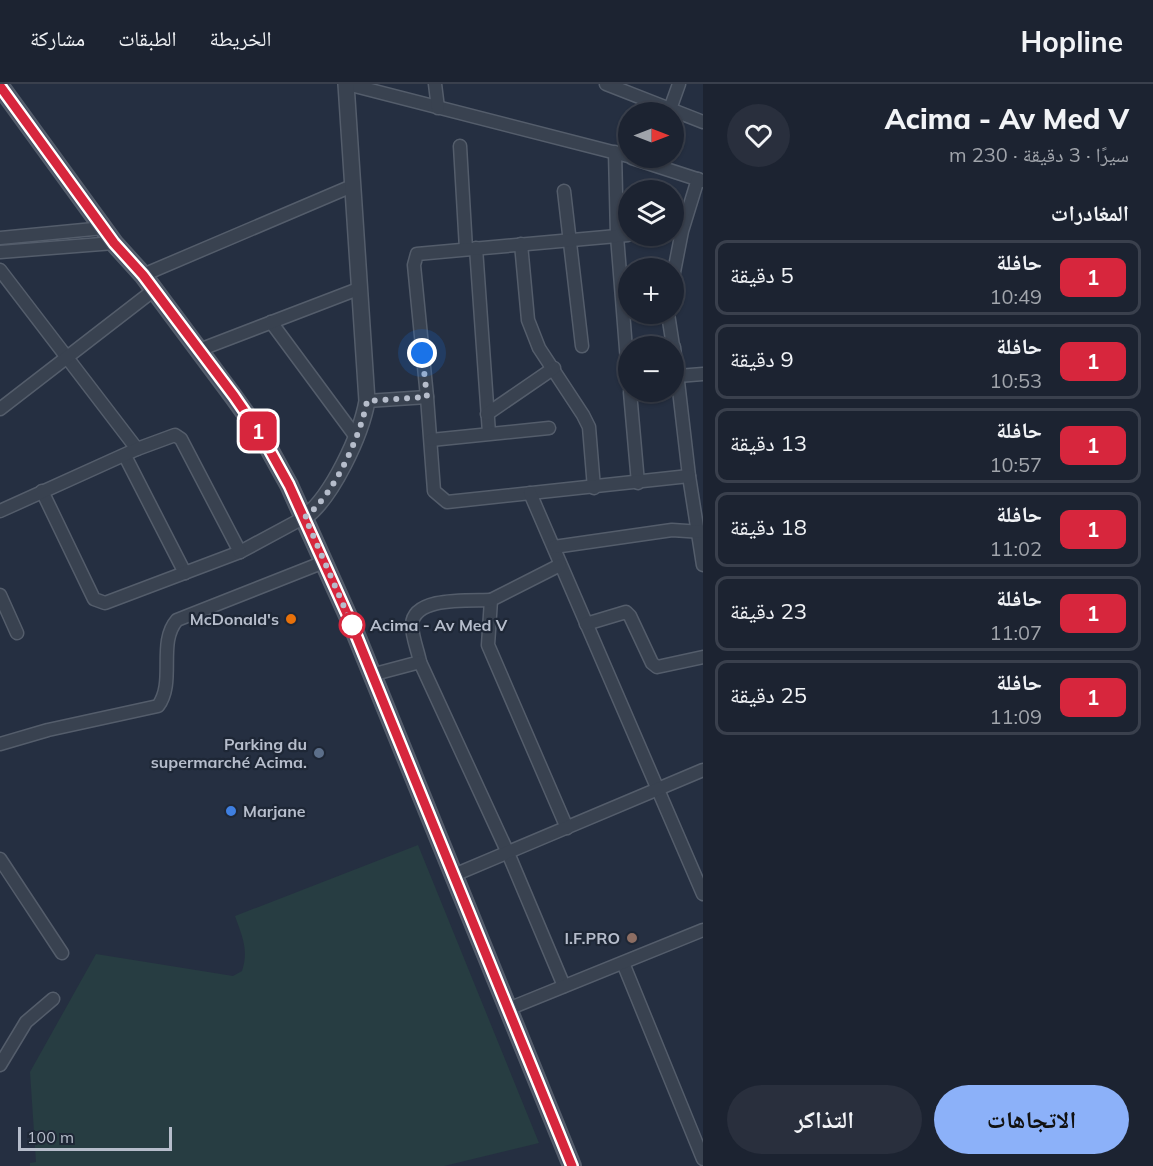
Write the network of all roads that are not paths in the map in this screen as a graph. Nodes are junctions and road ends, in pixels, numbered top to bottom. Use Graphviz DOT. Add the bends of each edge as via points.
graph roads {
  1 [pos="346,84"];
  2 [pos="435,84"];
  3 [pos="606,84"];
  4 [pos="679,84"];
  5 [pos="0,86"];
  6 [pos="648,102"];
  7 [pos="672,102"];
  8 [pos="438,108"];
  9 [pos="684,116"];
  10 [pos="703,122"];
  11 [pos="459,146"];
  12 [pos="615,152"];
  13 [pos="618,153"];
  14 [pos="670,168"];
  15 [pos="701,180"];
  16 [pos="618,183"];
  17 [pos="352,186"];
  18 [pos="564,191"];
  19 [pos="684,218"];
  20 [pos="104,228"];
  21 [pos="618,235"];
  22 [pos="0,238"];
  23 [pos="569,240"];
  24 [pos="114,243"];
  25 [pos="521,244"];
  26 [pos="623,246"];
  27 [pos="471,248"];
  28 [pos="0,252"];
  29 [pos="0,270"];
  30 [pos="143,275"];
  31 [pos="358,289"];
  32 [pos="154,290"];
  33 [pos="271,321"];
  34 [pos="627,336"];
  35 [pos="582,346"];
  36 [pos="199,350"];
  37 [pos="68,358"];
  38 [pos="554,368"];
  39 [pos="703,374"];
  40 [pos="684,376"];
  41 [pos="427,397"];
  42 [pos="367,401"];
  43 [pos="631,402"];
  44 [pos="681,402"];
  45 [pos="0,409"];
  46 [pos="488,414"];
  47 [pos="549,428"];
  48 [pos="489,433"];
  49 [pos="356,437"];
  50 [pos="430,440"];
  51 [pos="137,449"];
  52 [pos="125,456"];
  53 [pos="689,476"];
  54 [pos="638,483"];
  55 [pos="594,488"];
  56 [pos="42,491"];
  57 [pos="530,493"];
  58 [pos="0,512"];
  59 [pos="305,517"];
  60 [pos="700,532"];
  61 [pos="554,547"];
  62 [pos="240,552"];
  63 [pos="324,562"];
  64 [pos="560,565"];
  65 [pos="703,565"];
  66 [pos="185,573"];
  67 [pos="0,595"];
  68 [pos="491,600"];
  69 [pos="586,624"];
  70 [pos="17,633"];
  71 [pos="703,657"];
  72 [pos="420,662"];
  73 [pos="371,675"];
  74 [pos="0,744"];
  75 [pos="703,770"];
  76 [pos="658,791"];
  77 [pos="567,828"];
  78 [pos="508,853"];
  79 [pos="0,860"];
  80 [pos="454,875"];
  81 [pos="703,894"];
  82 [pos="703,930"];
  83 [pos="62,953"];
  84 [pos="623,963"];
  85 [pos="564,986"];
  86 [pos="53,999"];
  87 [pos="508,1009"];
  88 [pos="0,1065"];
  89 [pos="703,1159"];
  90 [pos="572,1166"];
  1 -- 8 [label="street"];
  1 -- 17 [label="street"];
  2 -- 8 [label="street"];
  3 -- 6 [label="street"];
  4 -- 7 [label="street"];
  5 -- 20 [label="main road"];
  8 -- 12 [label="street"];
  9 -- 10 [label="street"];
  11 -- 27 [label="street"];
  12 -- 13 [label="street"];
  12 -- 16 [label="street"];
  14 -- 15 [label="street"];
  15 -- 19 [label="street"];
  17 -- 30 [label="street"];
  17 -- 31 [label="street"];
  18 -- 23 [label="street"];
  20 -- 22 [label="street"];
  20 -- 24 [label="main road"];
  21 -- 23 [label="street"];
  23 -- 25 [label="street"];
  23 -- 35 [label="street"];
  24 -- 28 [label="street"];
  24 -- 30 [label="main road"];
  25 -- 27 [label="street"];
  25 -- 38 [label="street" via="528,320"];
  26 -- 34 [label="street"];
  27 -- 41 [label="street" via="425,252 414,258"];
  27 -- 46 [label="street"];
  29 -- 37 [label="street"];
  30 -- 32 [label="main road"];
  31 -- 33 [label="street"];
  31 -- 42 [label="street"];
  32 -- 36 [label="main road"];
  32 -- 37 [label="street"];
  33 -- 36 [label="street"];
  33 -- 49 [label="street"];
  36 -- 59 [label="main road" via="263,438"];
  37 -- 45 [label="street"];
  37 -- 51 [label="street"];
  38 -- 46 [label="street"];
  38 -- 55 [label="street" via="589,427"];
  39 -- 40 [label="street"];
  41 -- 42 [label="street"];
  41 -- 50 [label="street"];
  42 -- 49 [label="street"];
  43 -- 54 [label="street"];
  44 -- 53 [label="street"];
  46 -- 48 [label="street"];
  47 -- 48 [label="street"];
  48 -- 50 [label="street"];
  49 -- 59 [label="street" via="326,495"];
  50 -- 57 [label="street" via="434,491 440,499 447,502"];
  51 -- 52 [label="street"];
  51 -- 62 [label="street" via="171,435 181,439"];
  52 -- 56 [label="street"];
  52 -- 66 [label="street"];
  53 -- 54 [label="street"];
  53 -- 60 [label="street"];
  54 -- 55 [label="street"];
  55 -- 57 [label="street"];
  56 -- 58 [label="street"];
  56 -- 66 [label="street" via="94,599 105,603"];
  57 -- 61 [label="street"];
  59 -- 62 [label="street"];
  59 -- 63 [label="main road"];
  60 -- 61 [label="street" via="631,534"];
  60 -- 65 [label="street"];
  61 -- 64 [label="street"];
  62 -- 66 [label="street"];
  63 -- 73 [label="main road"];
  63 -- 74 [label="street" via="177,620 169,633 165,696 158,706"];
  64 -- 68 [label="street"];
  64 -- 69 [label="street"];
  67 -- 70 [label="street"];
  68 -- 72 [label="street" via="426,604 415,614 412,626"];
  68 -- 77 [label="street" via="488,645"];
  69 -- 71 [label="street" via="626,612 657,667"];
  69 -- 76 [label="street"];
  72 -- 73 [label="street"];
  72 -- 78 [label="street"];
  73 -- 80 [label="main road"];
  75 -- 76 [label="street"];
  76 -- 77 [label="street"];
  76 -- 81 [label="street"];
  77 -- 78 [label="street"];
  78 -- 80 [label="street"];
  78 -- 85 [label="street"];
  79 -- 83 [label="street"];
  80 -- 87 [label="main road"];
  82 -- 84 [label="street"];
  84 -- 85 [label="street"];
  84 -- 89 [label="street"];
  85 -- 87 [label="street"];
  86 -- 88 [label="street" via="26,1022"];
  87 -- 90 [label="main road"];
}
